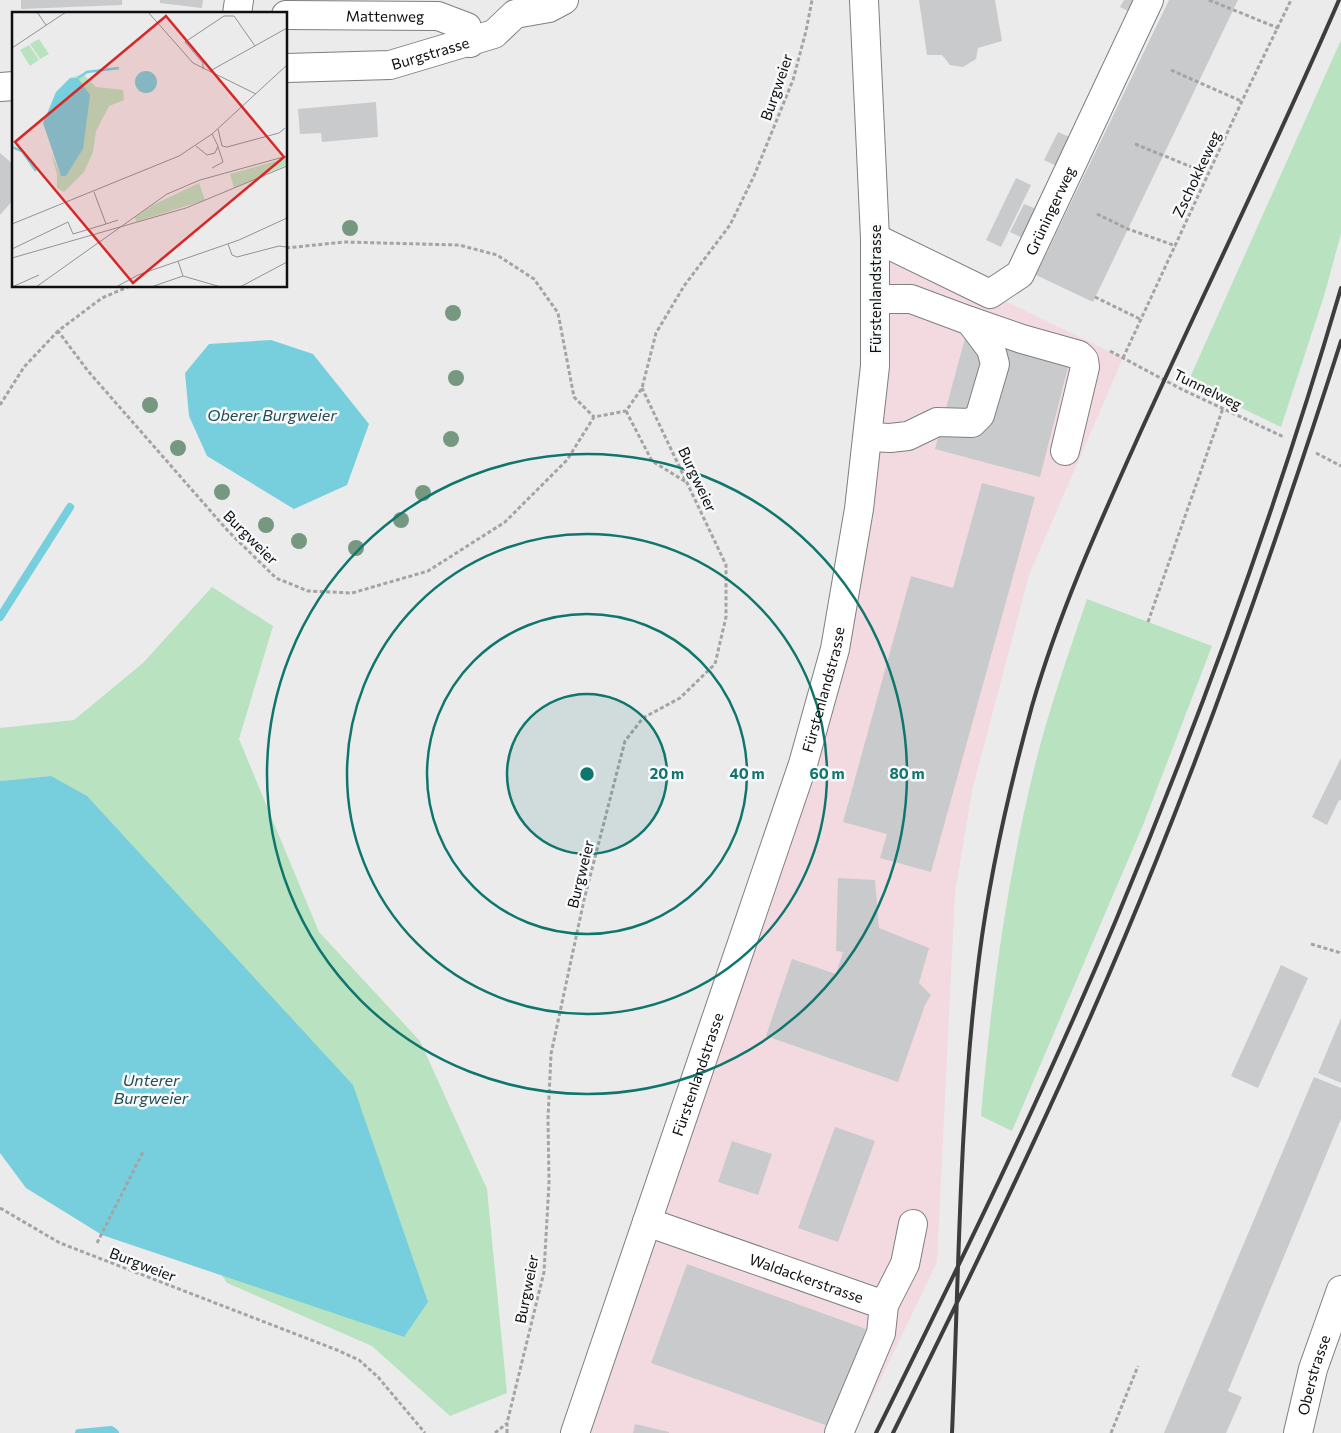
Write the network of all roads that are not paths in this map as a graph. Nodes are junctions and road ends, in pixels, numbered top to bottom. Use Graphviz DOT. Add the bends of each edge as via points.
graph roads {
  1 [pos="564,0"];
  2 [pos="864,0"];
  3 [pos="1149,0"];
  4 [pos="514,7"];
  5 [pos="288,15"];
  6 [pos="470,43"];
  7 [pos="288,68"];
  8 [pos="875,238"];
  9 [pos="876,299"];
  10 [pos="970,321"];
  11 [pos="868,437"];
  12 [pos="1065,451"];
  13 [pos="647,1222"];
  14 [pos="913,1224"];
  15 [pos="1341,1290"];
  16 [pos="884,1305"];
  17 [pos="574,1433"];
  18 [pos="839,1433"];
  19 [pos="1298,1433"];
  1 -- 4 [label="main road, Burgstrasse" via="549,8"];
  2 -- 8 [label="main road, Fürstenlandstrasse"];
  3 -- 8 [label="main road, Grüningerweg" via="1020,274 990,294"];
  4 -- 6 [label="main road, Burgstrasse" via="494,34"];
  5 -- 6 [label="main road, Mattenweg" via="438,16 467,28"];
  6 -- 7 [label="main road, Burgstrasse" via="390,65"];
  8 -- 9 [label="main road, Fürstenlandstrasse"];
  9 -- 10 [label="main road" via="911,299"];
  9 -- 11 [label="main road, Fürstenlandstrasse" via="875,366"];
  10 -- 11 [label="main road" via="991,349 996,364 980,415 972,423 937,422 908,436"];
  10 -- 12 [label="main road" via="1079,355 1084,360 1086,367"];
  11 -- 13 [label="main road, Fürstenlandstrasse" via="848,581 820,706"];
  13 -- 16 [label="main road, Waldackerstrasse"];
  13 -- 17 [label="main road, Fürstenlandstrasse"];
  14 -- 16 [label="main road, Waldackerstrasse" via="905,1264"];
  15 -- 19 [label="main road, Oberstrasse" via="1313,1369"];
  16 -- 18 [label="main road" via="880,1333"];
}
